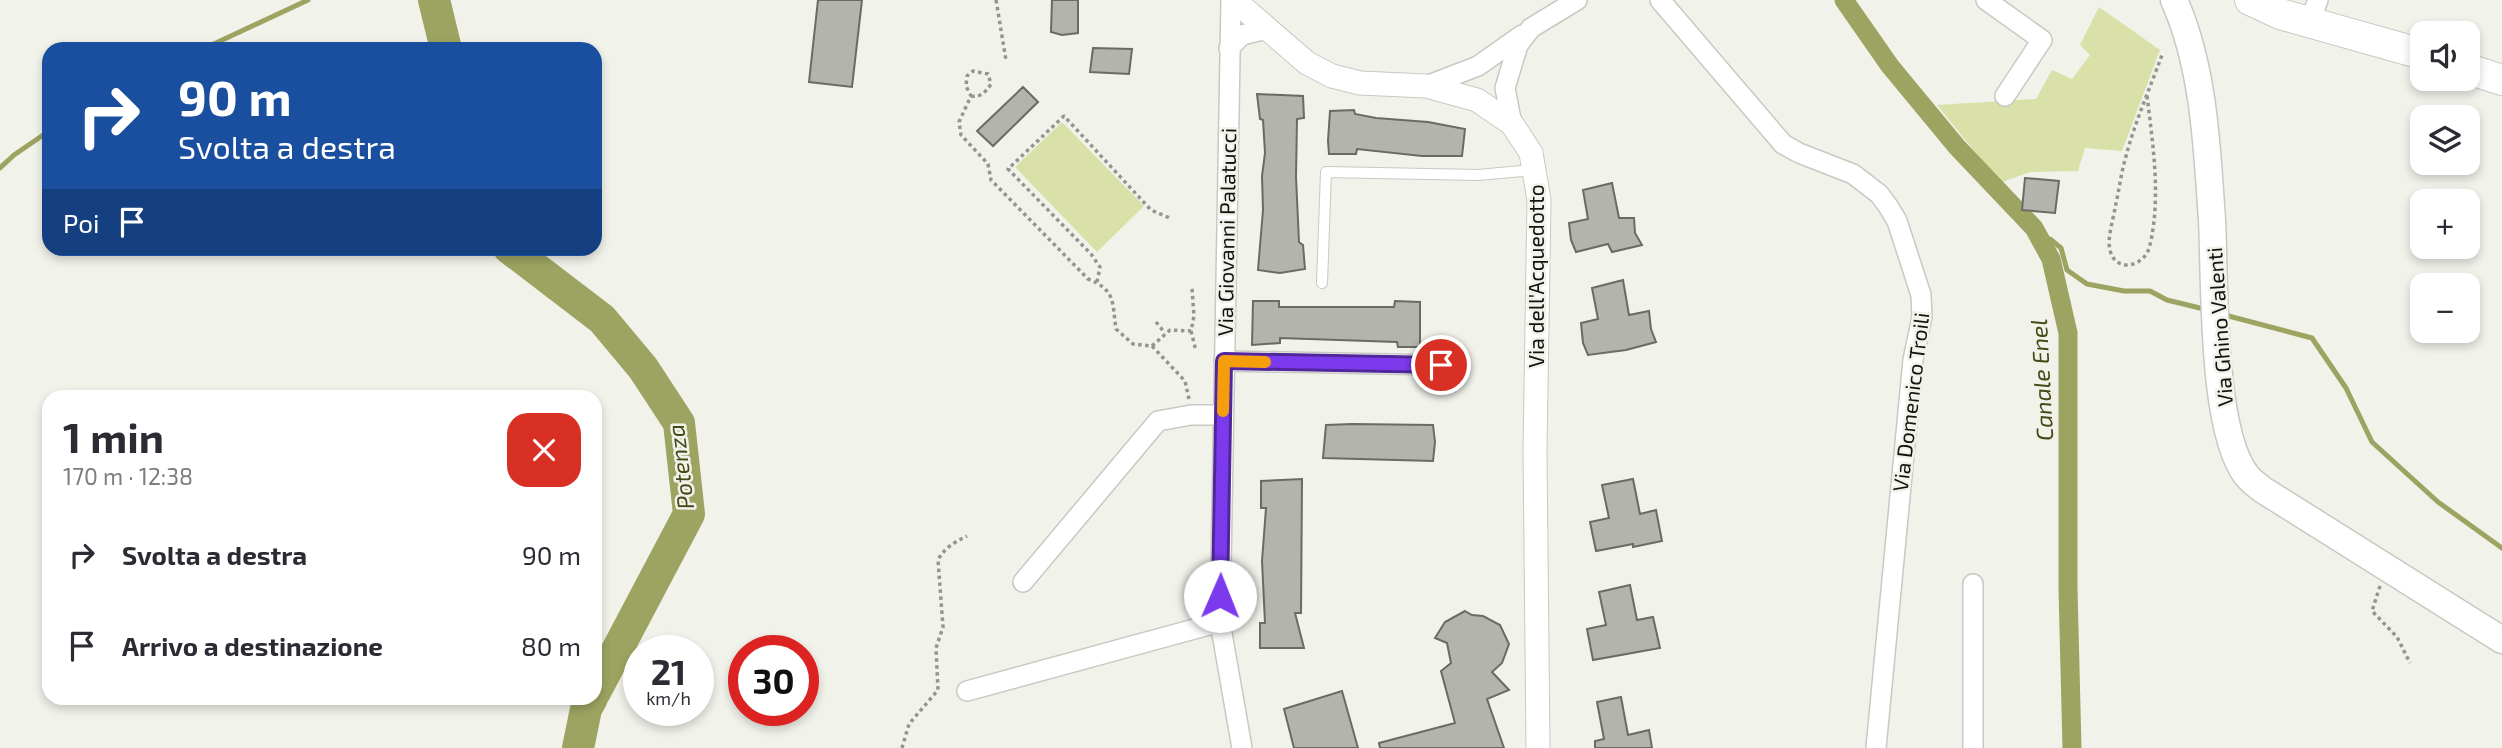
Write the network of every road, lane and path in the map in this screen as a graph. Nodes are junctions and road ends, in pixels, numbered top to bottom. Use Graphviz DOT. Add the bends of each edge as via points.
graph roads {
  1 [pos="996,0"];
  2 [pos="1232,0"];
  3 [pos="1577,0"];
  4 [pos="1660,0"];
  5 [pos="1986,0"];
  6 [pos="2174,0"];
  7 [pos="2250,0"];
  8 [pos="2278,0"];
  9 [pos="2314,10"];
  10 [pos="1531,28"];
  11 [pos="1268,29"];
  12 [pos="1229,48"];
  13 [pos="2410,49"];
  14 [pos="2162,55"];
  15 [pos="1006,60"];
  16 [pos="2480,73"];
  17 [pos="2502,80"];
  18 [pos="1426,86"];
  19 [pos="971,96"];
  20 [pos="2005,96"];
  21 [pos="2147,96"];
  22 [pos="1512,124"];
  23 [pos="1534,170"];
  24 [pos="1172,219"];
  25 [pos="1097,282"];
  26 [pos="1322,283"];
  27 [pos="1192,288"];
  28 [pos="1156,323"];
  29 [pos="1191,331"];
  30 [pos="1165,333"];
  31 [pos="1152,346"];
  32 [pos="1196,351"];
  33 [pos="1224,361"];
  34 [pos="1441,365"];
  35 [pos="1191,415"];
  36 [pos="1223,415"];
  37 [pos="967,536"];
  38 [pos="2386,568"];
  39 [pos="1023,582"];
  40 [pos="1973,583"];
  41 [pos="1220,622"];
  42 [pos="2502,640"];
  43 [pos="2410,663"];
  44 [pos="967,691"];
  45 [pos="902,748"];
  46 [pos="1242,748"];
  47 [pos="1538,748"];
  48 [pos="1876,748"];
  49 [pos="1973,748"];
  1 -- 15 [label="path"];
  2 -- 11 [label="street, Via dell'Acquedotto"];
  2 -- 12 [label="street, Via Giovanni Palatucci"];
  3 -- 10 [label="street"];
  4 -- 48 [label="street, Via Domenico Troili" via="1783,144 1853,174 1879,194 1897,221 1921,295"];
  5 -- 20 [label="street" via="2042,40"];
  6 -- 38 [label="main road, Via Ghino Valenti" via="2200,89 2218,373 2229,436 2247,477"];
  7 -- 9 [label="main road" via="2280,13"];
  8 -- 9 [label="main road"];
  9 -- 13 [label="main road"];
  10 -- 18 [label="street" via="1478,66"];
  10 -- 22 [label="street" via="1518,44 1505,88"];
  11 -- 12 [label="street" via="1242,35"];
  11 -- 18 [label="street, Via dell'Acquedotto" via="1307,62 1332,76 1360,83"];
  12 -- 33 [label="street, Via Giovanni Palatucci"];
  14 -- 21 [label="path"];
  16 -- 17 [label="main road"];
  18 -- 22 [label="street, Via dell'Acquedotto" via="1477,100"];
  19 -- 19 [label="path" via="967,76 974,71 988,74 991,84 985,93"];
  19 -- 25 [label="path" via="959,122 961,135 988,164 991,180 1065,257"];
  21 -- 21 [label="path" via="2126,154 2109,247 2111,256 2129,266 2147,256 2154,218 2155,166"];
  22 -- 23 [label="street, Via dell'Acquedotto" via="1531,153"];
  23 -- 26 [label="lane" via="1478,175 1326,172"];
  23 -- 47 [label="street, Via dell'Acquedotto" via="1539,200 1535,451"];
  24 -- 25 [label="path" via="1151,210 1064,116 1008,169 1091,254 1100,267"];
  25 -- 31 [label="path" via="1111,296 1116,329 1133,344"];
  27 -- 29 [label="path, Via Giovanni Palatucci"];
  28 -- 30 [label="path"];
  29 -- 30 [label="path, Via Giovanni Palatucci"];
  29 -- 32 [label="path"];
  30 -- 31 [label="path"];
  31 -- 35 [label="path" via="1185,381"];
  33 -- 34 [label="street"];
  33 -- 36 [label="street, Via Giovanni Palatucci"];
  35 -- 36 [label="street"];
  35 -- 39 [label="street" via="1158,422"];
  36 -- 41 [label="street, Via Giovanni Palatucci"];
  37 -- 45 [label="path" via="953,543 938,560 943,627 936,648 938,690 909,724"];
  38 -- 42 [label="main road, Via Ghino Valenti"];
  38 -- 43 [label="path" via="2372,611 2397,637"];
  40 -- 49 [label="street"];
  41 -- 44 [label="street"];
  41 -- 46 [label="street, Via Giovanni Palatucci"];
}
